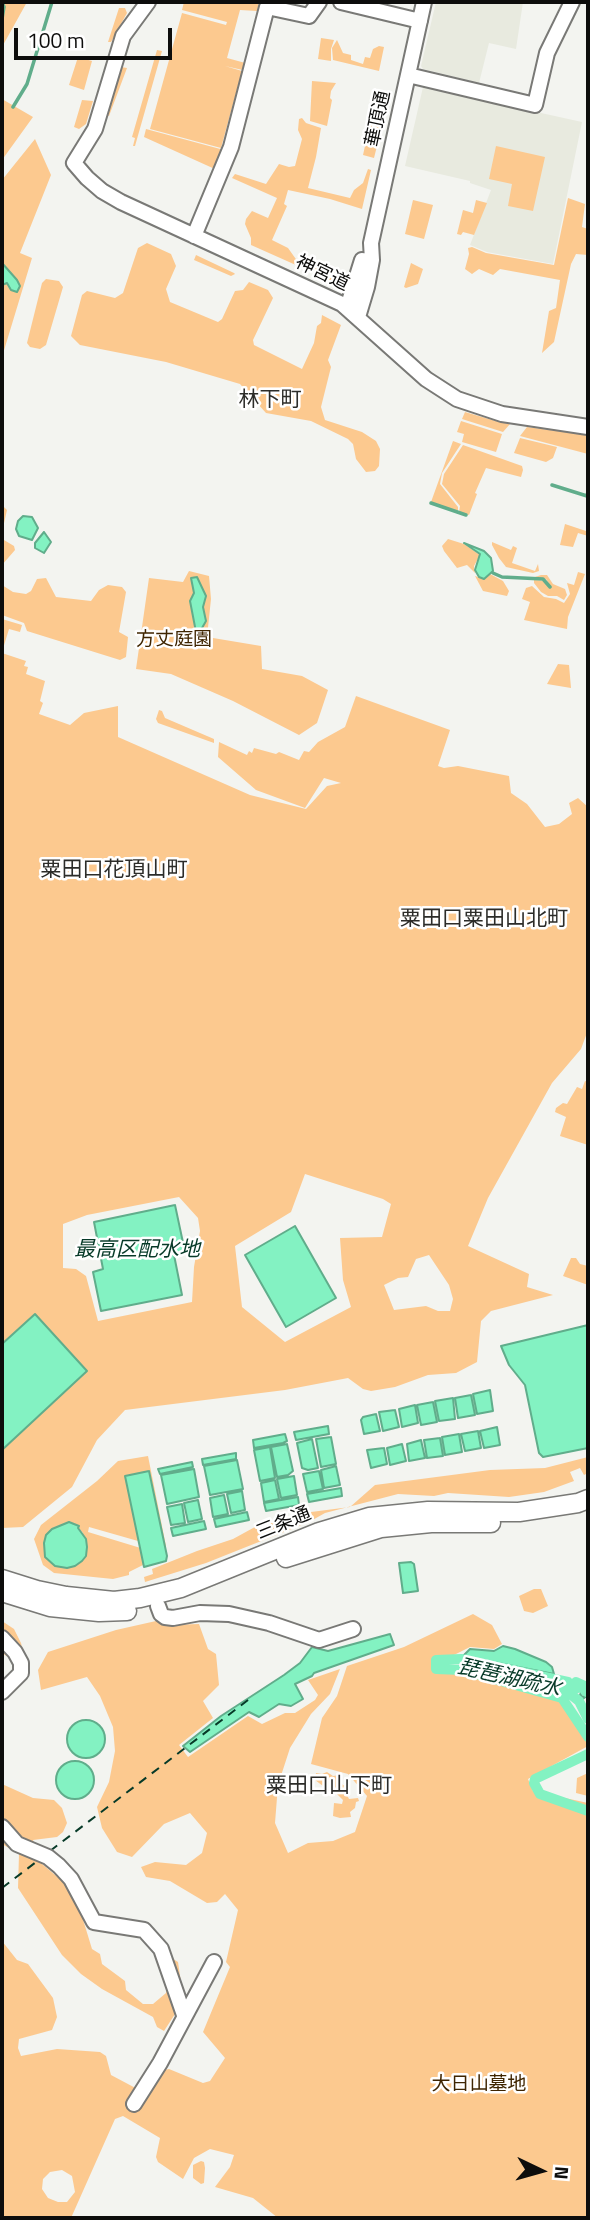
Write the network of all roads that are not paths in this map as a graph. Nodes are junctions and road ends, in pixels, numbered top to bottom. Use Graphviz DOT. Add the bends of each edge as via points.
graph roads {
  1 [pos="148,2"];
  2 [pos="318,2"];
  3 [pos="341,2"];
  4 [pos="424,2"];
  5 [pos="572,2"];
  6 [pos="419,22"];
  7 [pos="408,75"];
  8 [pos="194,236"];
  9 [pos="353,313"];
  10 [pos="588,427"];
  11 [pos="586,1504"];
  12 [pos="2,1579"];
  13 [pos="2,1592"];
  14 [pos="158,1606"];
  15 [pos="353,1629"];
  16 [pos="2,1638"];
  17 [pos="2,1692"];
  18 [pos="2,1827"];
  19 [pos="214,1962"];
  20 [pos="184,2015"];
  21 [pos="134,2104"];
  1 -- 8 [label="street, 神宮道" via="123,36 96,126 74,163 102,191"];
  2 -- 8 [label="street" via="309,16 267,7 231,147"];
  3 -- 6 [label="street"];
  4 -- 6 [label="street, 華頂通"];
  5 -- 7 [label="street" via="547,53 535,105"];
  6 -- 7 [label="street, 華頂通"];
  7 -- 9 [label="street, 華頂通" via="371,243 367,287"];
  8 -- 9 [label="street, 神宮道"];
  9 -- 10 [label="street, 神宮道" via="426,379 457,399 502,414"];
  11 -- 12 [label="main road, 三条通" via="519,1512 428,1511 369,1517 181,1588 140,1598 114,1601 66,1596"];
  11 -- 14 [label="main road, 三条通" via="532,1522 380,1528 281,1559"];
  13 -- 14 [label="main road, 三条通" via="50,1606 99,1612"];
  14 -- 15 [label="street" via="165,1617 229,1614 319,1640"];
  16 -- 17 [label="street" via="15,1652 22,1673"];
  18 -- 20 [label="street" via="17,1844 48,1857 72,1879 94,1922 144,1930 161,1949"];
  19 -- 20 [label="street"];
  20 -- 21 [label="street"];
}
